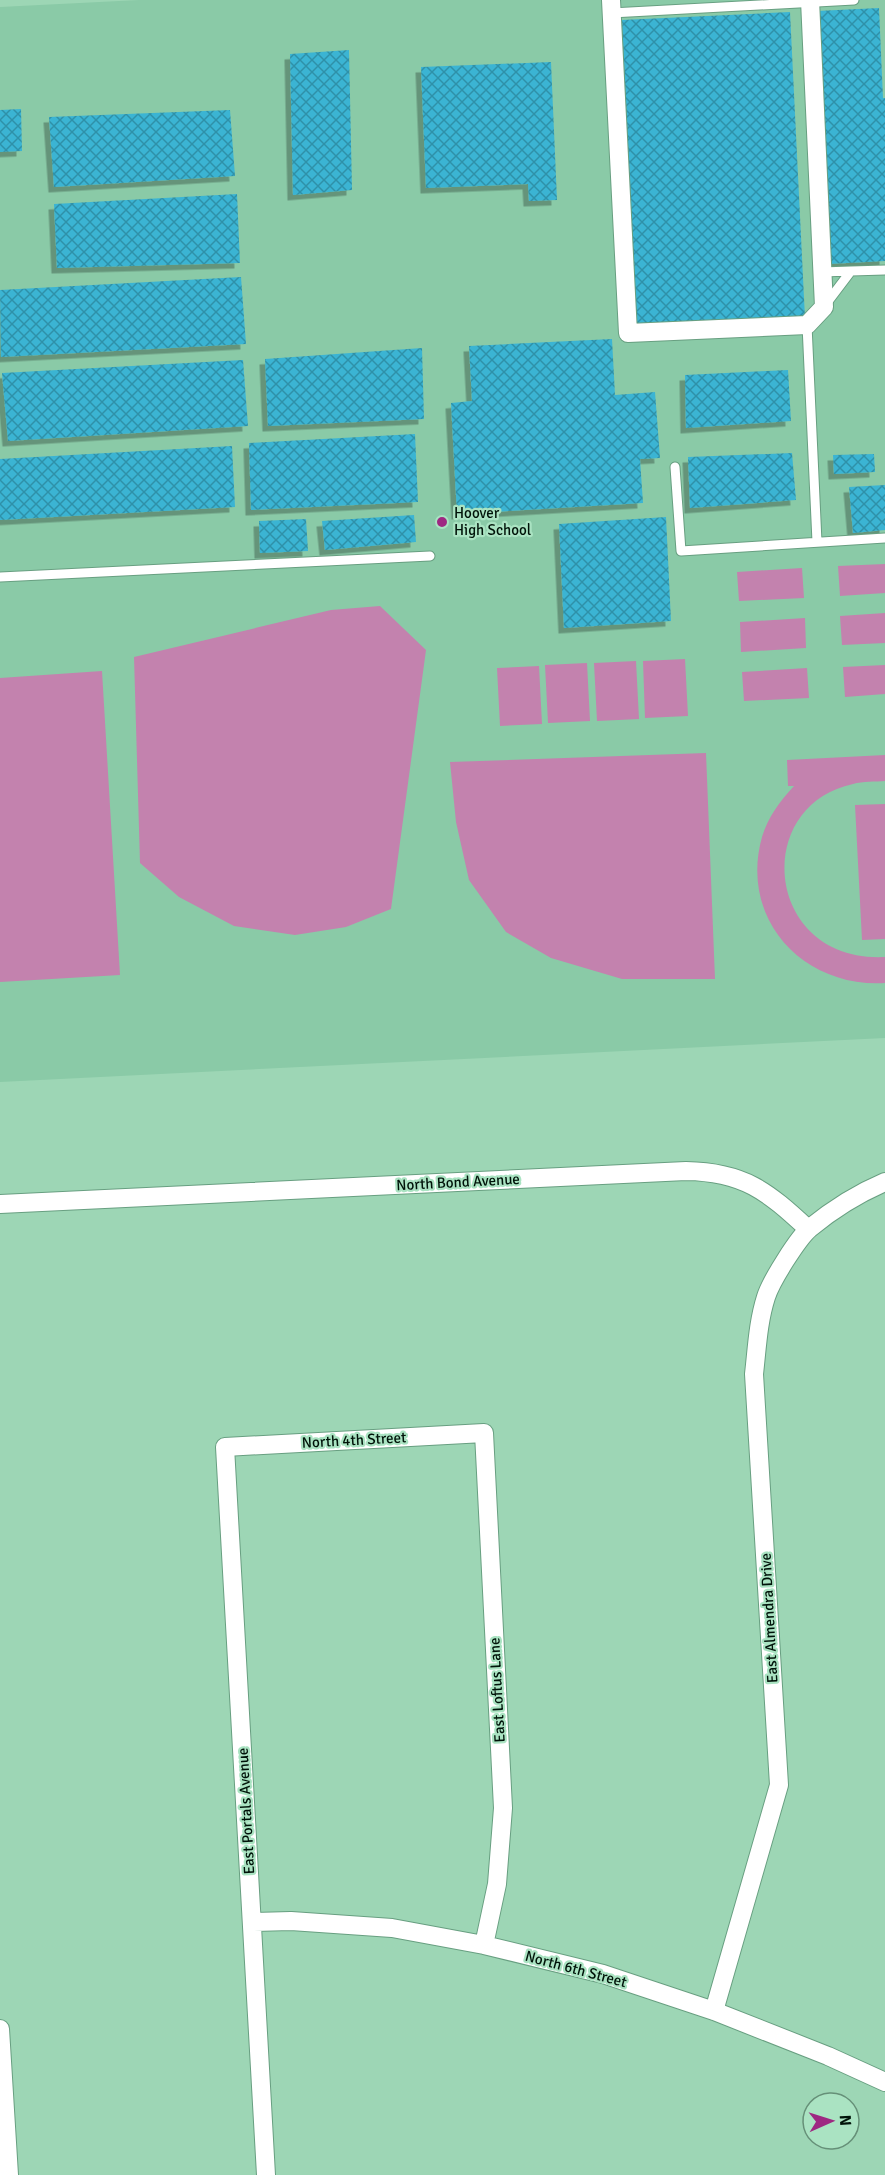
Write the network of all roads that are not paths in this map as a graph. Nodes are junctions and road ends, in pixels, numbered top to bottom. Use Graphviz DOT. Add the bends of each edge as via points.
graph roads {
  1 [pos="854,0"];
  2 [pos="810,1"];
  3 [pos="611,6"];
  4 [pos="885,270"];
  5 [pos="851,271"];
  6 [pos="822,272"];
  7 [pos="824,307"];
  8 [pos="807,325"];
  9 [pos="675,467"];
  10 [pos="885,538"];
  11 [pos="817,542"];
  12 [pos="430,556"];
  13 [pos="0,577"];
  14 [pos="885,1182"];
  15 [pos="0,1204"];
  16 [pos="808,1229"];
  17 [pos="484,1433"];
  18 [pos="225,1447"];
  19 [pos="252,1922"];
  20 [pos="484,1945"];
  21 [pos="714,2011"];
  22 [pos="0,2029"];
  23 [pos="885,2082"];
  24 [pos="9,2175"];
  25 [pos="266,2175"];
  1 -- 2 [label="lane"];
  2 -- 3 [label="lane"];
  2 -- 6 [label="street"];
  3 -- 8 [label="street" via="628,333"];
  4 -- 5 [label="lane"];
  5 -- 6 [label="lane"];
  5 -- 7 [label="lane"];
  6 -- 7 [label="street"];
  7 -- 8 [label="street"];
  8 -- 11 [label="lane"];
  9 -- 11 [label="lane" via="681,551"];
  10 -- 11 [label="lane"];
  12 -- 13 [label="lane"];
  14 -- 16 [label="street"];
  15 -- 16 [label="street, North Bond Avenue" via="686,1171 741,1179 767,1194"];
  16 -- 21 [label="street, East Almendra Drive" via="766,1295 754,1374 779,1785"];
  17 -- 18 [label="street, North 4th Street"];
  17 -- 20 [label="street, East Loftus Lane" via="503,1808 496,1884"];
  18 -- 19 [label="street, East Portals Avenue"];
  19 -- 20 [label="street, North 6th Street" via="392,1928"];
  19 -- 25 [label="street, East Portals Avenue"];
  20 -- 21 [label="street, North 6th Street" via="603,1974"];
  21 -- 23 [label="street, North 6th Street"];
  22 -- 24 [label="street"];
}
